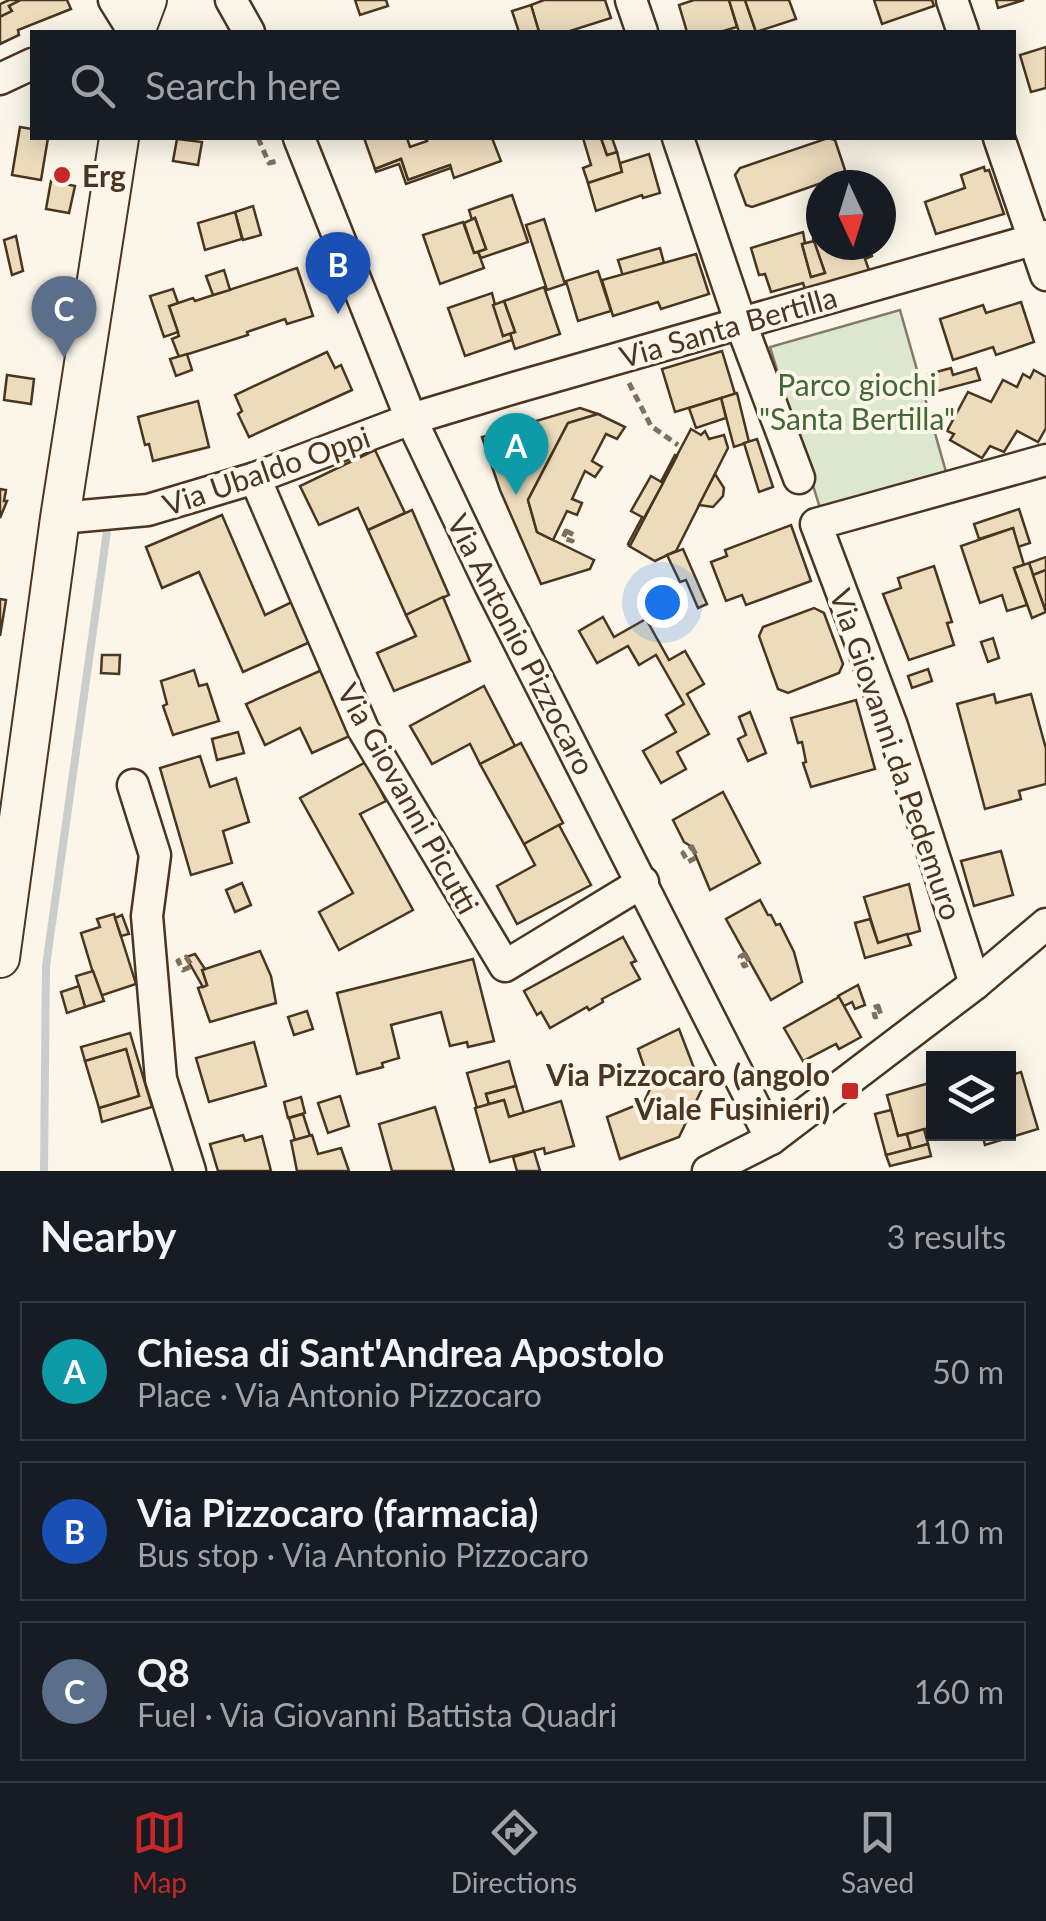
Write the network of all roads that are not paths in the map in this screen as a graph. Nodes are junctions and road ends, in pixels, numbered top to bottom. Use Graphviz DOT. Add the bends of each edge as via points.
graph roads {
  1 [pos="114,0"];
  2 [pos="137,0"];
  3 [pos="147,0"];
  4 [pos="231,0"];
  5 [pos="252,0"];
  6 [pos="631,0"];
  7 [pos="952,0"];
  8 [pos="133,30"];
  9 [pos="134,30"];
  10 [pos="135,30"];
  11 [pos="248,30"];
  12 [pos="261,30"];
  13 [pos="641,30"];
  14 [pos="962,30"];
  15 [pos="30,65"];
  16 [pos="0,79"];
  17 [pos="118,140"];
  18 [pos="300,140"];
  19 [pos="679,140"];
  20 [pos="1000,140"];
  21 [pos="1040,237"];
  22 [pos="1046,275"];
  23 [pos="741,324"];
  24 [pos="411,419"];
  25 [pos="1046,460"];
  26 [pos="254,478"];
  27 [pos="799,478"];
  28 [pos="60,518"];
  29 [pos="133,784"];
  30 [pos="11,792"];
  31 [pos="643,882"];
  32 [pos="1046,924"];
  33 [pos="0,958"];
  34 [pos="976,984"];
  35 [pos="772,1139"];
  36 [pos="190,1171"];
  37 [pos="708,1171"];
  1 -- 8 [label="street"];
  2 -- 9 [label="main road"];
  3 -- 10 [label="main road"];
  4 -- 11 [label="street"];
  5 -- 12 [label="street"];
  6 -- 13 [label="street"];
  7 -- 14 [label="street"];
  15 -- 16 [label="street"];
  17 -- 28 [label="main road"];
  18 -- 24 [label="street, Via Antonio Pizzocaro"];
  19 -- 23 [label="street"];
  20 -- 21 [label="street"];
  21 -- 22 [label="street"];
  21 -- 23 [label="street, Via Santa Bertilla"];
  23 -- 24 [label="street, Via Santa Bertilla"];
  23 -- 27 [label="street"];
  24 -- 26 [label="street, Via Ubaldo Oppi"];
  24 -- 31 [label="street, Via Antonio Pizzocaro"];
  25 -- 34 [label="street, Via Giovanni da Pedemuro" via="816,524 892,726"];
  26 -- 28 [label="street, Via Ubaldo Oppi" via="148,510"];
  26 -- 31 [label="street, Via Giovanni Picutti" via="362,728 505,966"];
  28 -- 30 [label="main road"];
  29 -- 36 [label="street" via="155,855 147,916 161,1079"];
  30 -- 33 [label="main road"];
  31 -- 35 [label="street, Via Antonio Pizzocaro"];
  32 -- 34 [label="street"];
  34 -- 35 [label="street"];
  35 -- 37 [label="street"];
}
